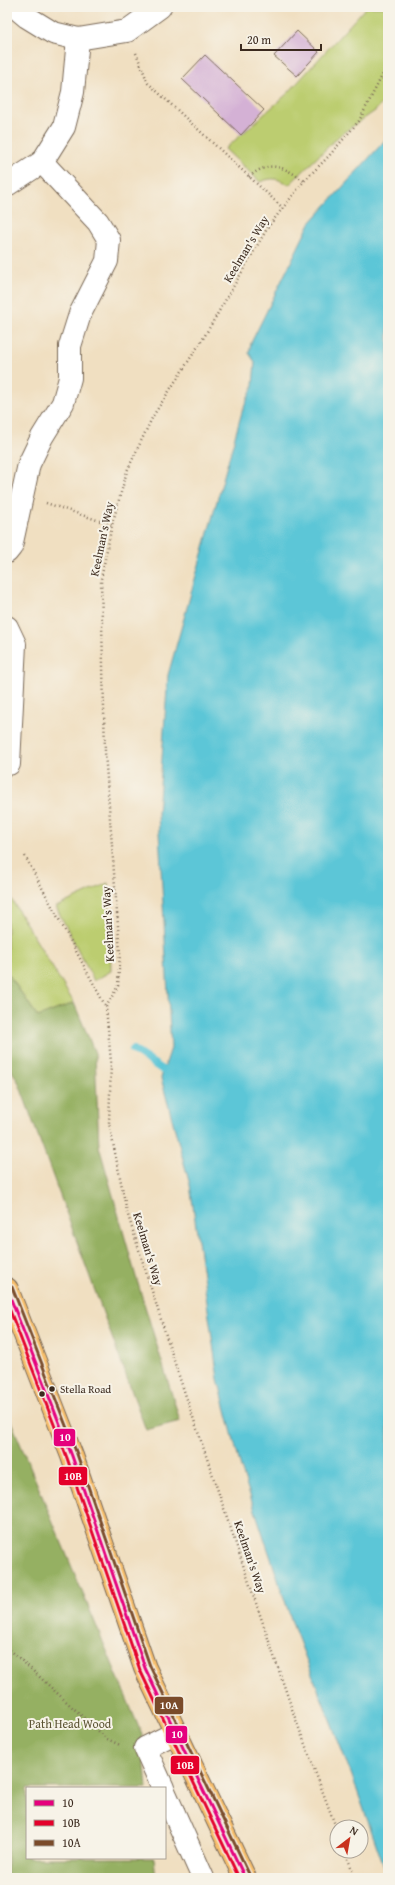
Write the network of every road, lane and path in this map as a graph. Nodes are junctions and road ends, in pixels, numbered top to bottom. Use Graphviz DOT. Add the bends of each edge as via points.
graph roads {
  1 [pos="15,7"];
  2 [pos="160,7"];
  3 [pos="127,31"];
  4 [pos="78,39"];
  5 [pos="388,59"];
  6 [pos="42,162"];
  7 [pos="249,177"];
  8 [pos="304,181"];
  9 [pos="7,184"];
  10 [pos="283,208"];
  11 [pos="24,496"];
  12 [pos="112,524"];
  13 [pos="7,552"];
  14 [pos="7,627"];
  15 [pos="9,764"];
  16 [pos="25,856"];
  17 [pos="106,1007"];
  18 [pos="7,1289"];
  19 [pos="7,1648"];
  20 [pos="175,1734"];
  21 [pos="150,1758"];
  22 [pos="163,1787"];
  23 [pos="166,1795"];
  24 [pos="333,1819"];
  25 [pos="348,1859"];
  26 [pos="203,1878"];
  27 [pos="245,1878"];
  28 [pos="355,1878"];
  1 -- 4 [label="street" via="53,33"];
  2 -- 3 [label="street"];
  3 -- 4 [label="street"];
  3 -- 7 [label="path" via="148,83"];
  4 -- 6 [label="street" via="73,92 64,127"];
  5 -- 8 [label="path, Keelman's Way" via="359,121"];
  6 -- 9 [label="street"];
  6 -- 11 [label="street" via="98,222 109,240 107,260 80,314 70,346 70,378 63,403 42,437 30,464"];
  7 -- 8 [label="path" via="258,170 271,166 288,170"];
  7 -- 10 [label="path"];
  8 -- 10 [label="path, Keelman's Way"];
  10 -- 12 [label="path, Keelman's Way" via="268,227 204,337 153,416 127,471"];
  11 -- 12 [label="path"];
  11 -- 13 [label="street" via="11,547"];
  12 -- 17 [label="path, Keelman's Way" via="101,579 101,623 104,752 120,953 118,986"];
  14 -- 15 [label="street" via="15,644"];
  16 -- 17 [label="path"];
  17 -- 24 [label="path, Keelman's Way" via="111,1062 110,1122 127,1212 177,1370 293,1712"];
  18 -- 20 [label="main road" via="72,1456 145,1668"];
  19 -- 21 [label="path" via="107,1739"];
  20 -- 21 [label="street" via="145,1748"];
  20 -- 27 [label="main road"];
  21 -- 22 [label="street"];
  23 -- 26 [label="street"];
  25 -- 28 [label="path"];
}
